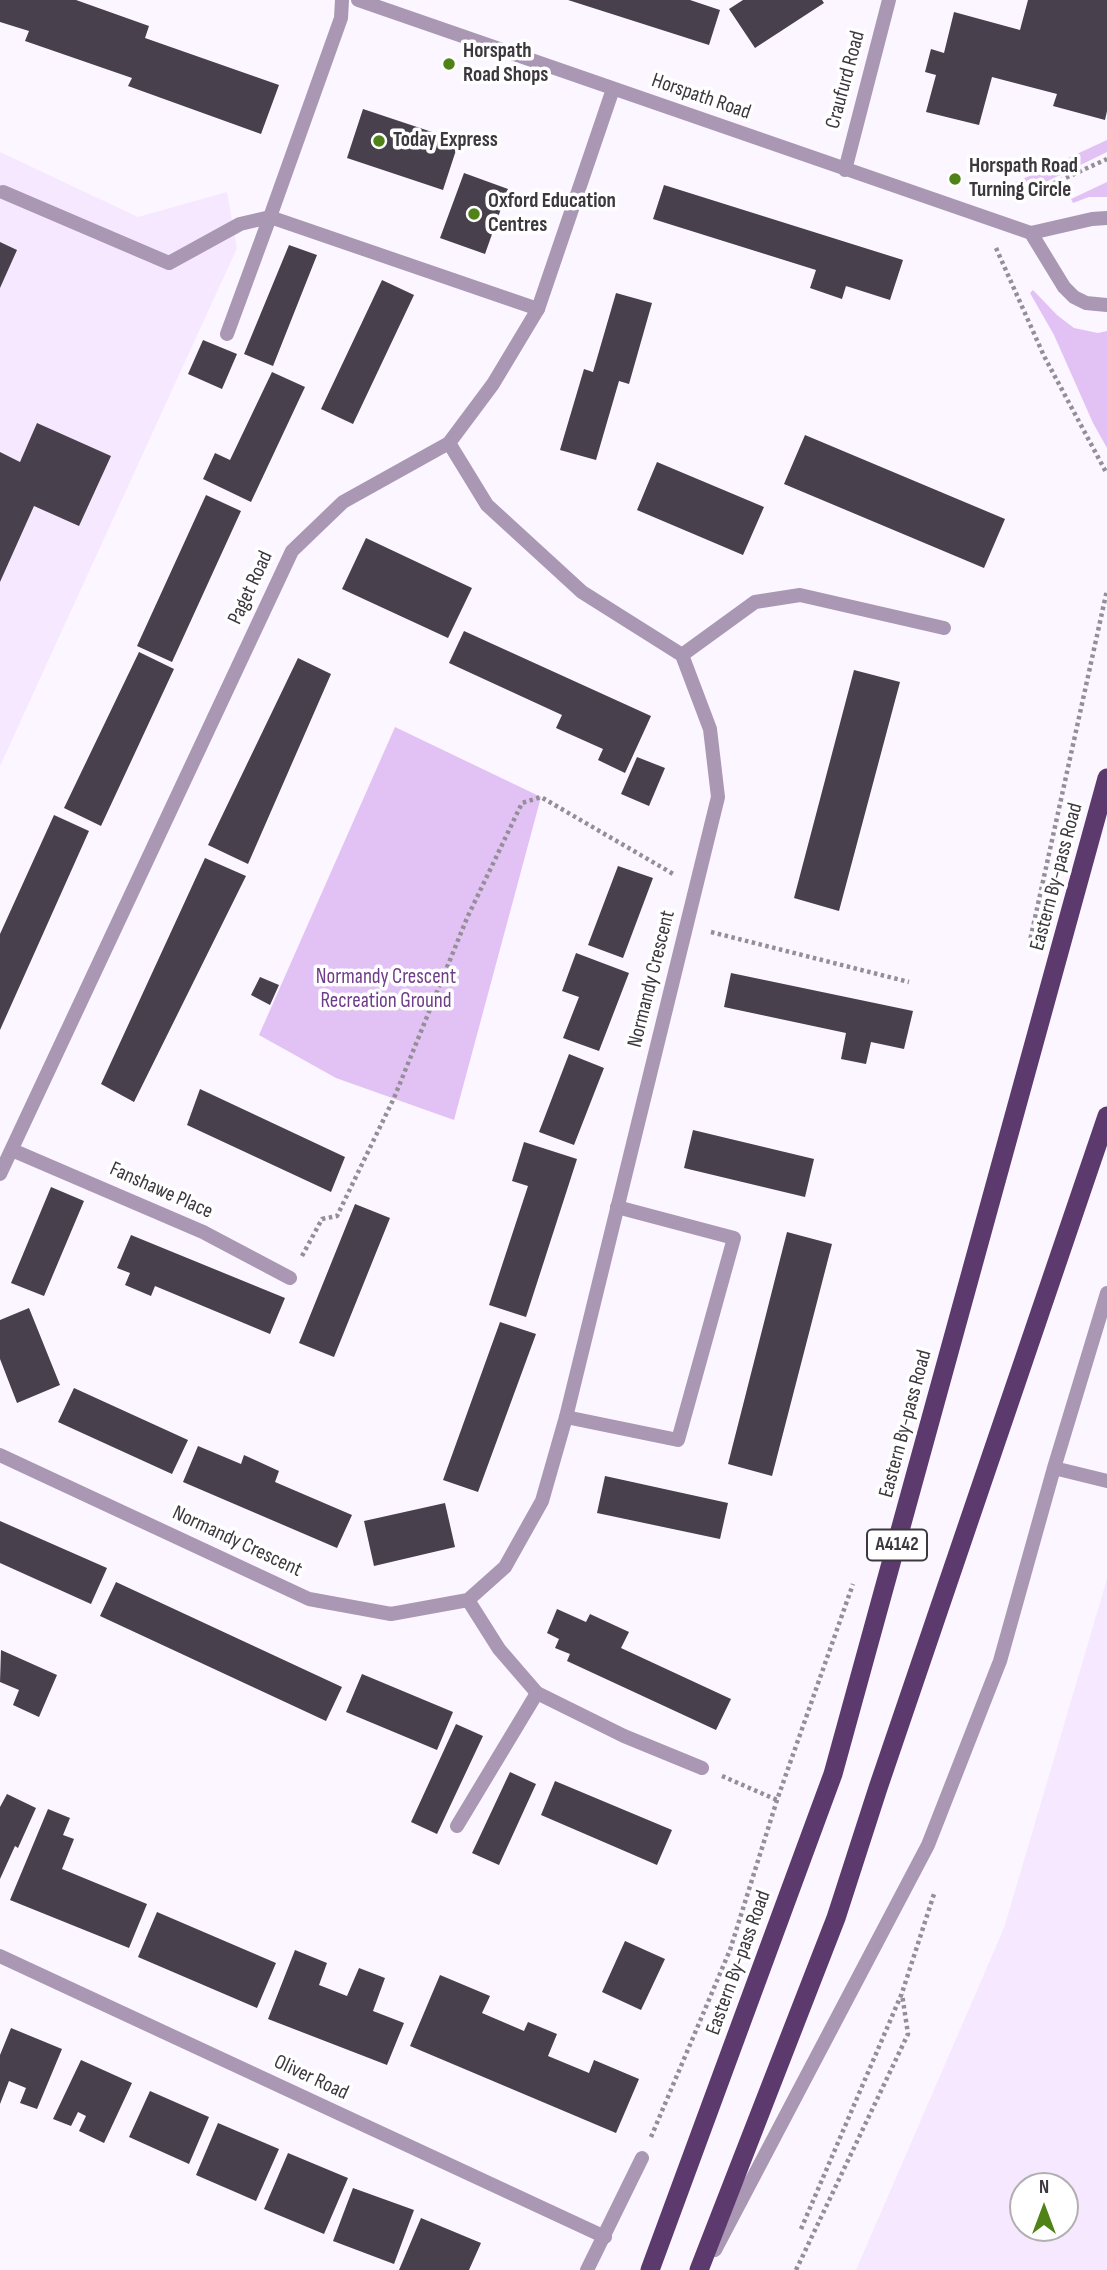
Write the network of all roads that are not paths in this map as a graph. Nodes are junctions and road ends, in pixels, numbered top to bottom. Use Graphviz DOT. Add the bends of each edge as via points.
graph roads {
  1 [pos="342,0"];
  2 [pos="358,0"];
  3 [pos="889,0"];
  4 [pos="613,89"];
  5 [pos="845,170"];
  6 [pos="3,192"];
  7 [pos="270,217"];
  8 [pos="1107,218"];
  9 [pos="1031,233"];
  10 [pos="1107,304"];
  11 [pos="538,309"];
  12 [pos="226,334"];
  13 [pos="449,443"];
  14 [pos="944,628"];
  15 [pos="682,655"];
  16 [pos="1107,778"];
  17 [pos="1107,1116"];
  18 [pos="12,1150"];
  19 [pos="0,1174"];
  20 [pos="617,1207"];
  21 [pos="290,1278"];
  22 [pos="1107,1293"];
  23 [pos="566,1417"];
  24 [pos="0,1455"];
  25 [pos="1054,1468"];
  26 [pos="1107,1481"];
  27 [pos="468,1600"];
  28 [pos="537,1693"];
  29 [pos="702,1768"];
  30 [pos="457,1826"];
  31 [pos="0,1956"];
  32 [pos="642,2158"];
  33 [pos="605,2237"];
  34 [pos="587,2270"];
  35 [pos="650,2270"];
  36 [pos="699,2270"];
  37 [pos="704,2270"];
  1 -- 7 [label="street" via="341,18"];
  2 -- 4 [label="street, Horspath Road"];
  3 -- 5 [label="street, Craufurd Road"];
  4 -- 5 [label="street, Horspath Road"];
  4 -- 11 [label="street, Paget Road"];
  5 -- 9 [label="street, Horspath Road"];
  6 -- 7 [label="street" via="169,263 240,224"];
  7 -- 11 [label="street"];
  7 -- 12 [label="street"];
  8 -- 9 [label="street"];
  9 -- 10 [label="street" via="1074,297"];
  11 -- 13 [label="street, Paget Road" via="493,384"];
  13 -- 15 [label="street" via="487,505 582,592"];
  13 -- 18 [label="street, Paget Road" via="343,502 292,551"];
  14 -- 15 [label="street" via="800,595 755,602"];
  15 -- 20 [label="street, Normandy Crescent" via="710,729 718,797"];
  16 -- 35 [label="highway, Eastern By-pass Road / A4142" via="833,1774"];
  17 -- 36 [label="highway, A4142" via="836,1918"];
  18 -- 19 [label="street, Paget Road"];
  18 -- 21 [label="street, Fanshawe Place" via="204,1232"];
  20 -- 23 [label="street, Normandy Crescent"];
  20 -- 23 [label="street" via="734,1238 678,1440"];
  22 -- 25 [label="street"];
  23 -- 27 [label="street, Normandy Crescent" via="542,1502 505,1567"];
  24 -- 27 [label="street, Normandy Crescent" via="309,1598 391,1614"];
  25 -- 26 [label="street"];
  25 -- 37 [label="street" via="1000,1661 928,1845"];
  27 -- 28 [label="street" via="499,1649"];
  28 -- 29 [label="street"];
  28 -- 30 [label="street"];
  31 -- 33 [label="street, Oliver Road"];
  32 -- 33 [label="street"];
  33 -- 34 [label="street"];
}
